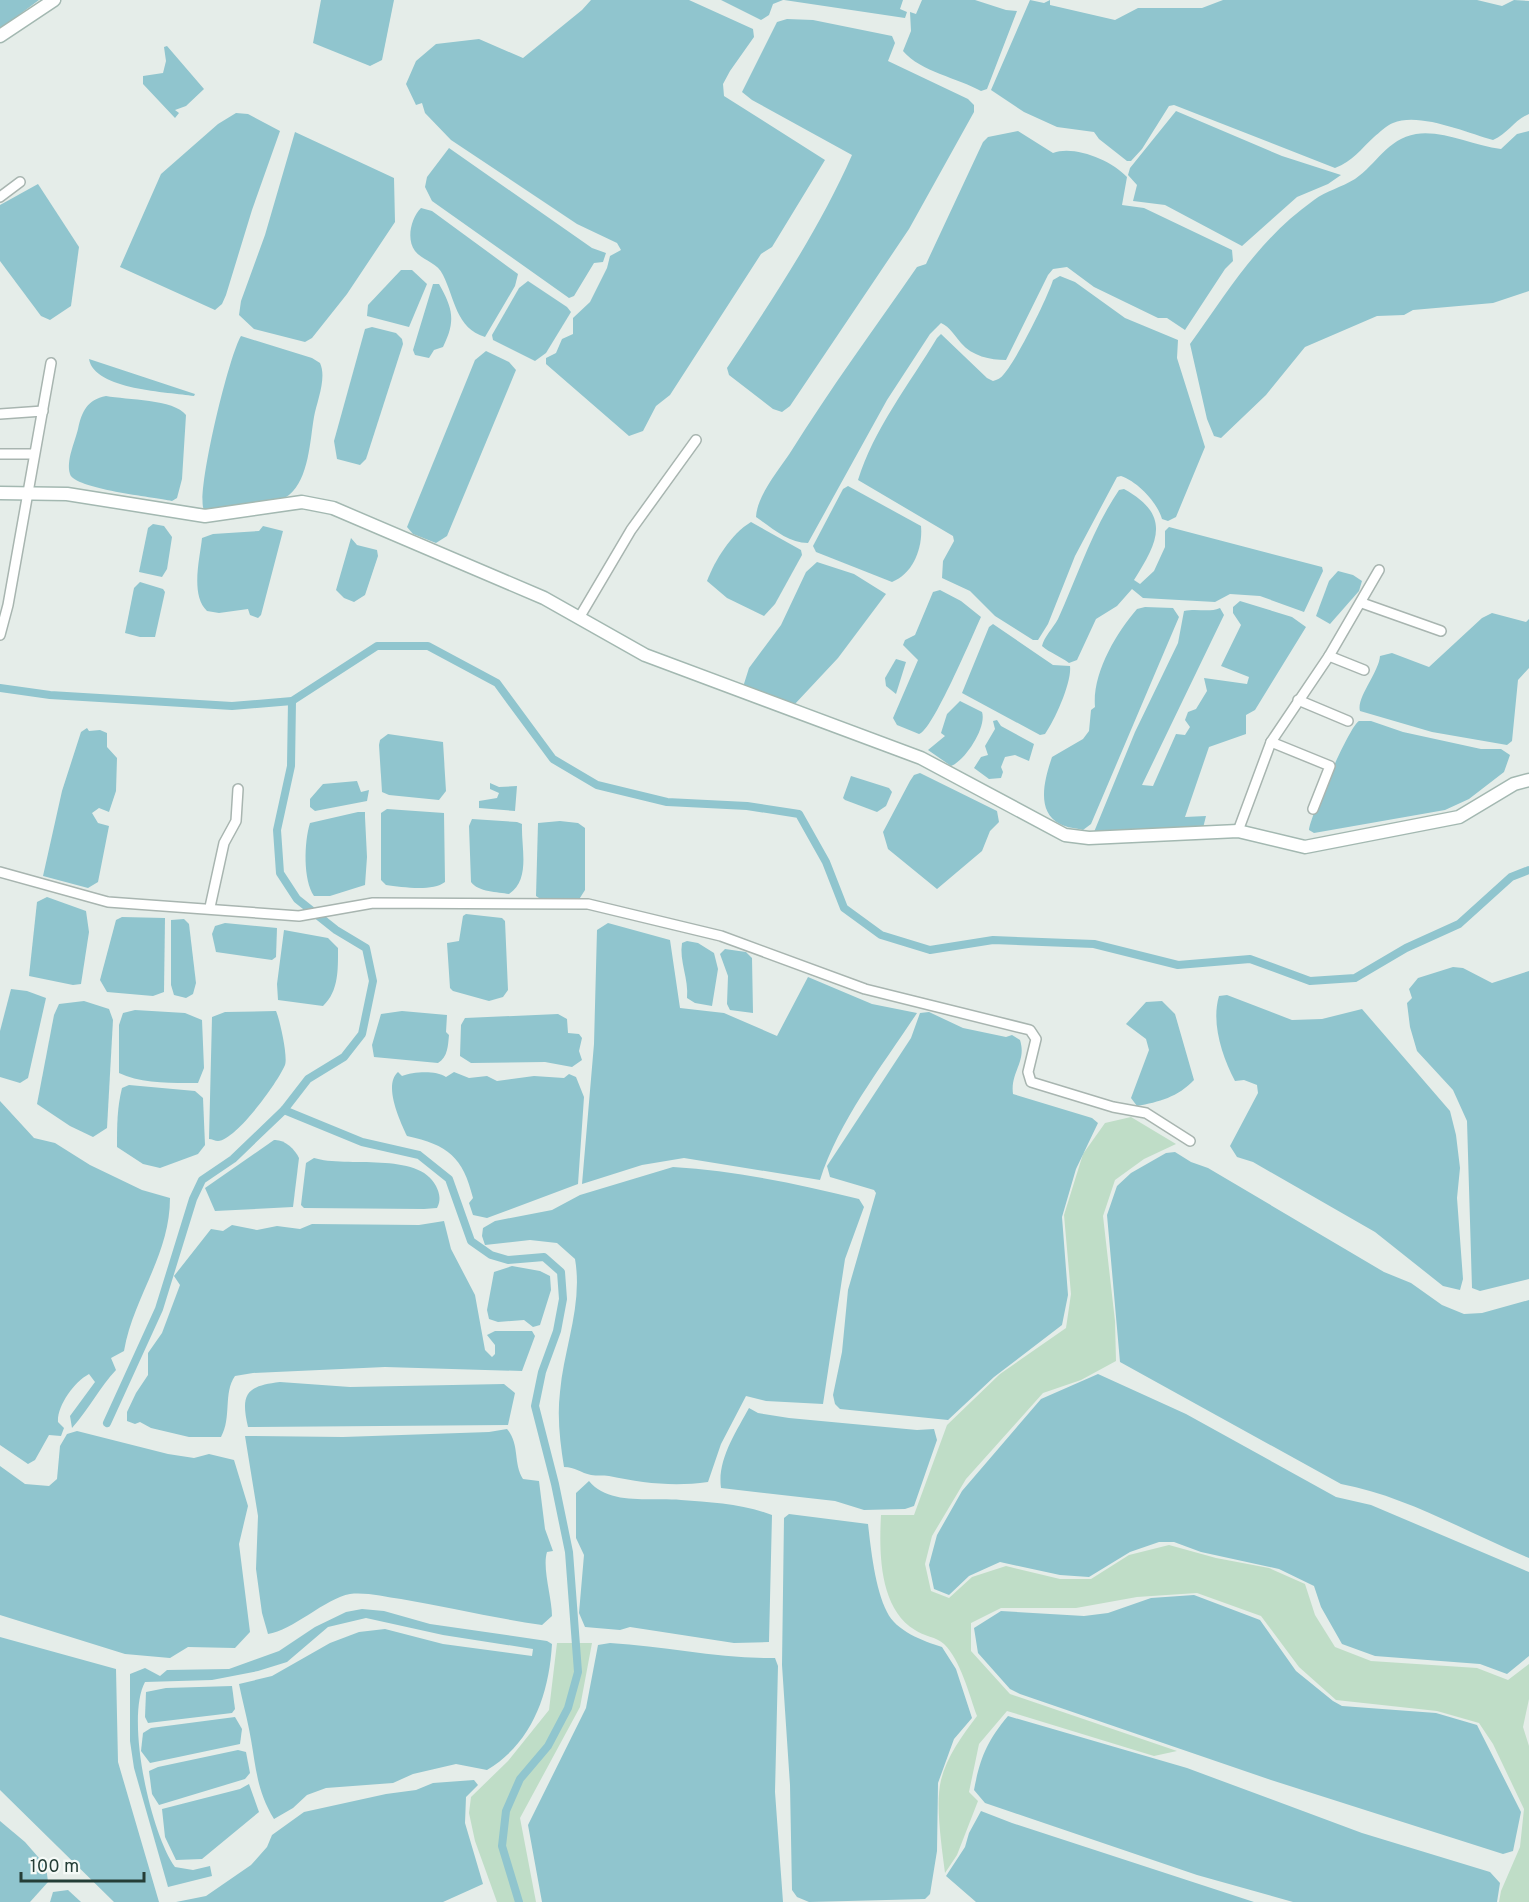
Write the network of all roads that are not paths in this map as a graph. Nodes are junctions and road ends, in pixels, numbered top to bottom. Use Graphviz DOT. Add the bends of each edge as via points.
graph roads {
  1 [pos="54,0"];
  2 [pos="0,36"];
  3 [pos="20,182"];
  4 [pos="0,197"];
  5 [pos="51,363"];
  6 [pos="43,411"];
  7 [pos="0,414"];
  8 [pos="696,440"];
  9 [pos="0,454"];
  10 [pos="34,454"];
  11 [pos="28,491"];
  12 [pos="0,493"];
  13 [pos="1379,570"];
  14 [pos="1362,603"];
  15 [pos="4,605"];
  16 [pos="579,618"];
  17 [pos="1441,632"];
  18 [pos="0,635"];
  19 [pos="1329,656"];
  20 [pos="1364,670"];
  21 [pos="1298,700"];
  22 [pos="1348,721"];
  23 [pos="1271,742"];
  24 [pos="1529,780"];
  25 [pos="237,789"];
  26 [pos="1313,809"];
  27 [pos="1238,831"];
  28 [pos="0,872"];
  29 [pos="210,907"];
  30 [pos="1190,1141"];
  1 -- 2 [label="street"];
  3 -- 4 [label="street"];
  5 -- 6 [label="street"];
  6 -- 7 [label="street"];
  6 -- 10 [label="street"];
  8 -- 16 [label="street" via="631,530"];
  9 -- 10 [label="street"];
  10 -- 11 [label="street"];
  11 -- 12 [label="street"];
  11 -- 15 [label="street"];
  11 -- 16 [label="street" via="205,516 302,502 333,508 544,598"];
  13 -- 14 [label="street"];
  14 -- 17 [label="street"];
  14 -- 19 [label="street"];
  15 -- 18 [label="street"];
  16 -- 27 [label="street" via="645,655 921,758 1065,835 1089,838"];
  19 -- 20 [label="street"];
  19 -- 21 [label="street"];
  21 -- 22 [label="street"];
  21 -- 23 [label="street"];
  23 -- 26 [label="street" via="1330,766"];
  23 -- 27 [label="street"];
  24 -- 27 [label="street" via="1514,784 1459,817 1305,847"];
  25 -- 29 [label="street" via="236,821 224,843"];
  28 -- 29 [label="street" via="108,902"];
  29 -- 30 [label="street" via="299,916 373,903 588,904 721,936 866,989 1030,1030 1036,1039 1028,1072 1031,1082 1146,1113"];
}
